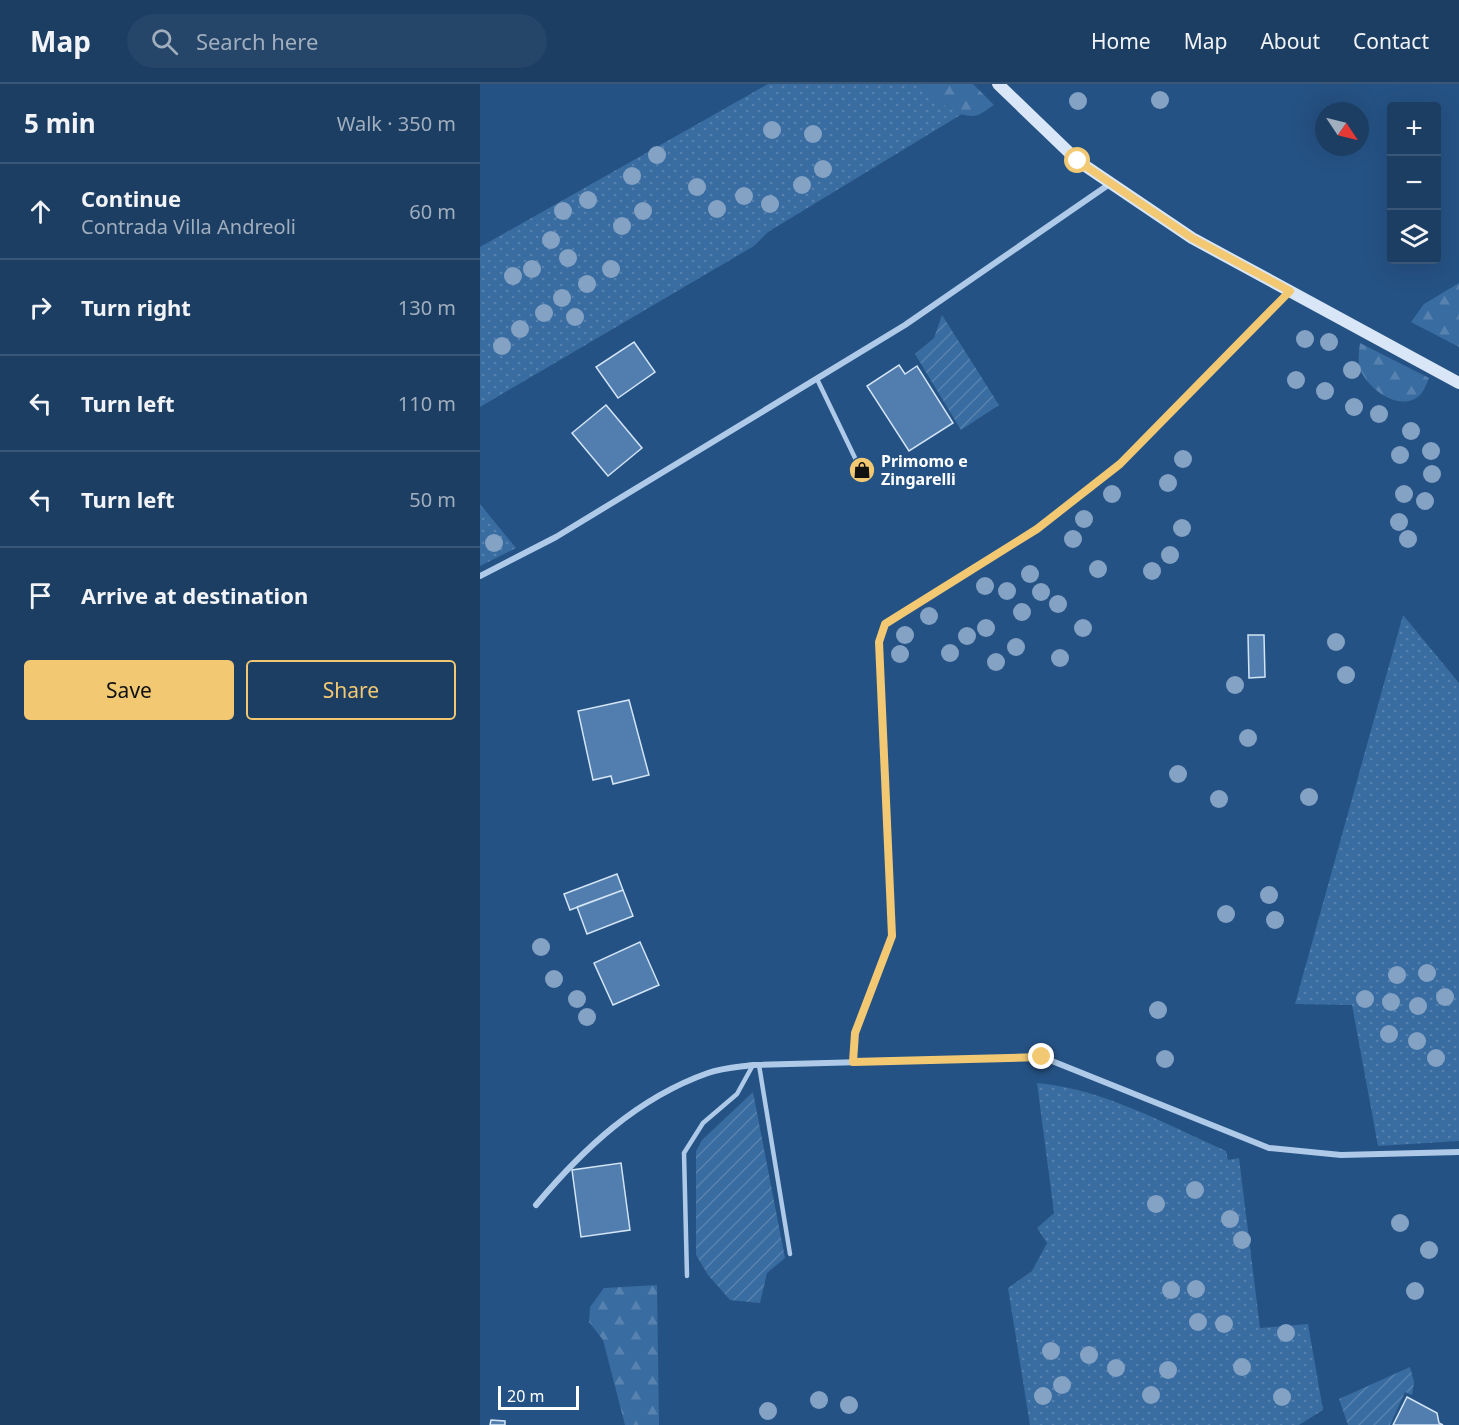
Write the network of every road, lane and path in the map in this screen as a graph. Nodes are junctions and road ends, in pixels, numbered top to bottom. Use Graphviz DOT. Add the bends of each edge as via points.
graph roads {
  1 [pos="998,84"];
  2 [pos="1111,183"];
  3 [pos="1290,291"];
  4 [pos="816,379"];
  5 [pos="1459,383"];
  6 [pos="856,460"];
  7 [pos="480,576"];
  8 [pos="853,1062"];
  9 [pos="756,1065"];
  10 [pos="1459,1152"];
  11 [pos="536,1205"];
  12 [pos="790,1254"];
  13 [pos="687,1276"];
  1 -- 2 [label="main road" via="1078,161"];
  2 -- 3 [label="main road" via="1192,238"];
  2 -- 4 [label="street" via="905,325"];
  3 -- 5 [label="main road"];
  3 -- 8 [label="lane" via="1120,464 1037,529 885,624 879,642 892,936 855,1033"];
  4 -- 6 [label="lane"];
  4 -- 7 [label="street" via="556,537"];
  8 -- 9 [label="street"];
  8 -- 10 [label="street" via="1042,1057 1269,1148 1341,1155"];
  9 -- 11 [label="street" via="710,1072 654,1097 605,1132"];
  9 -- 12 [label="lane"];
  9 -- 13 [label="lane" via="737,1094 703,1123 684,1153"];
}
